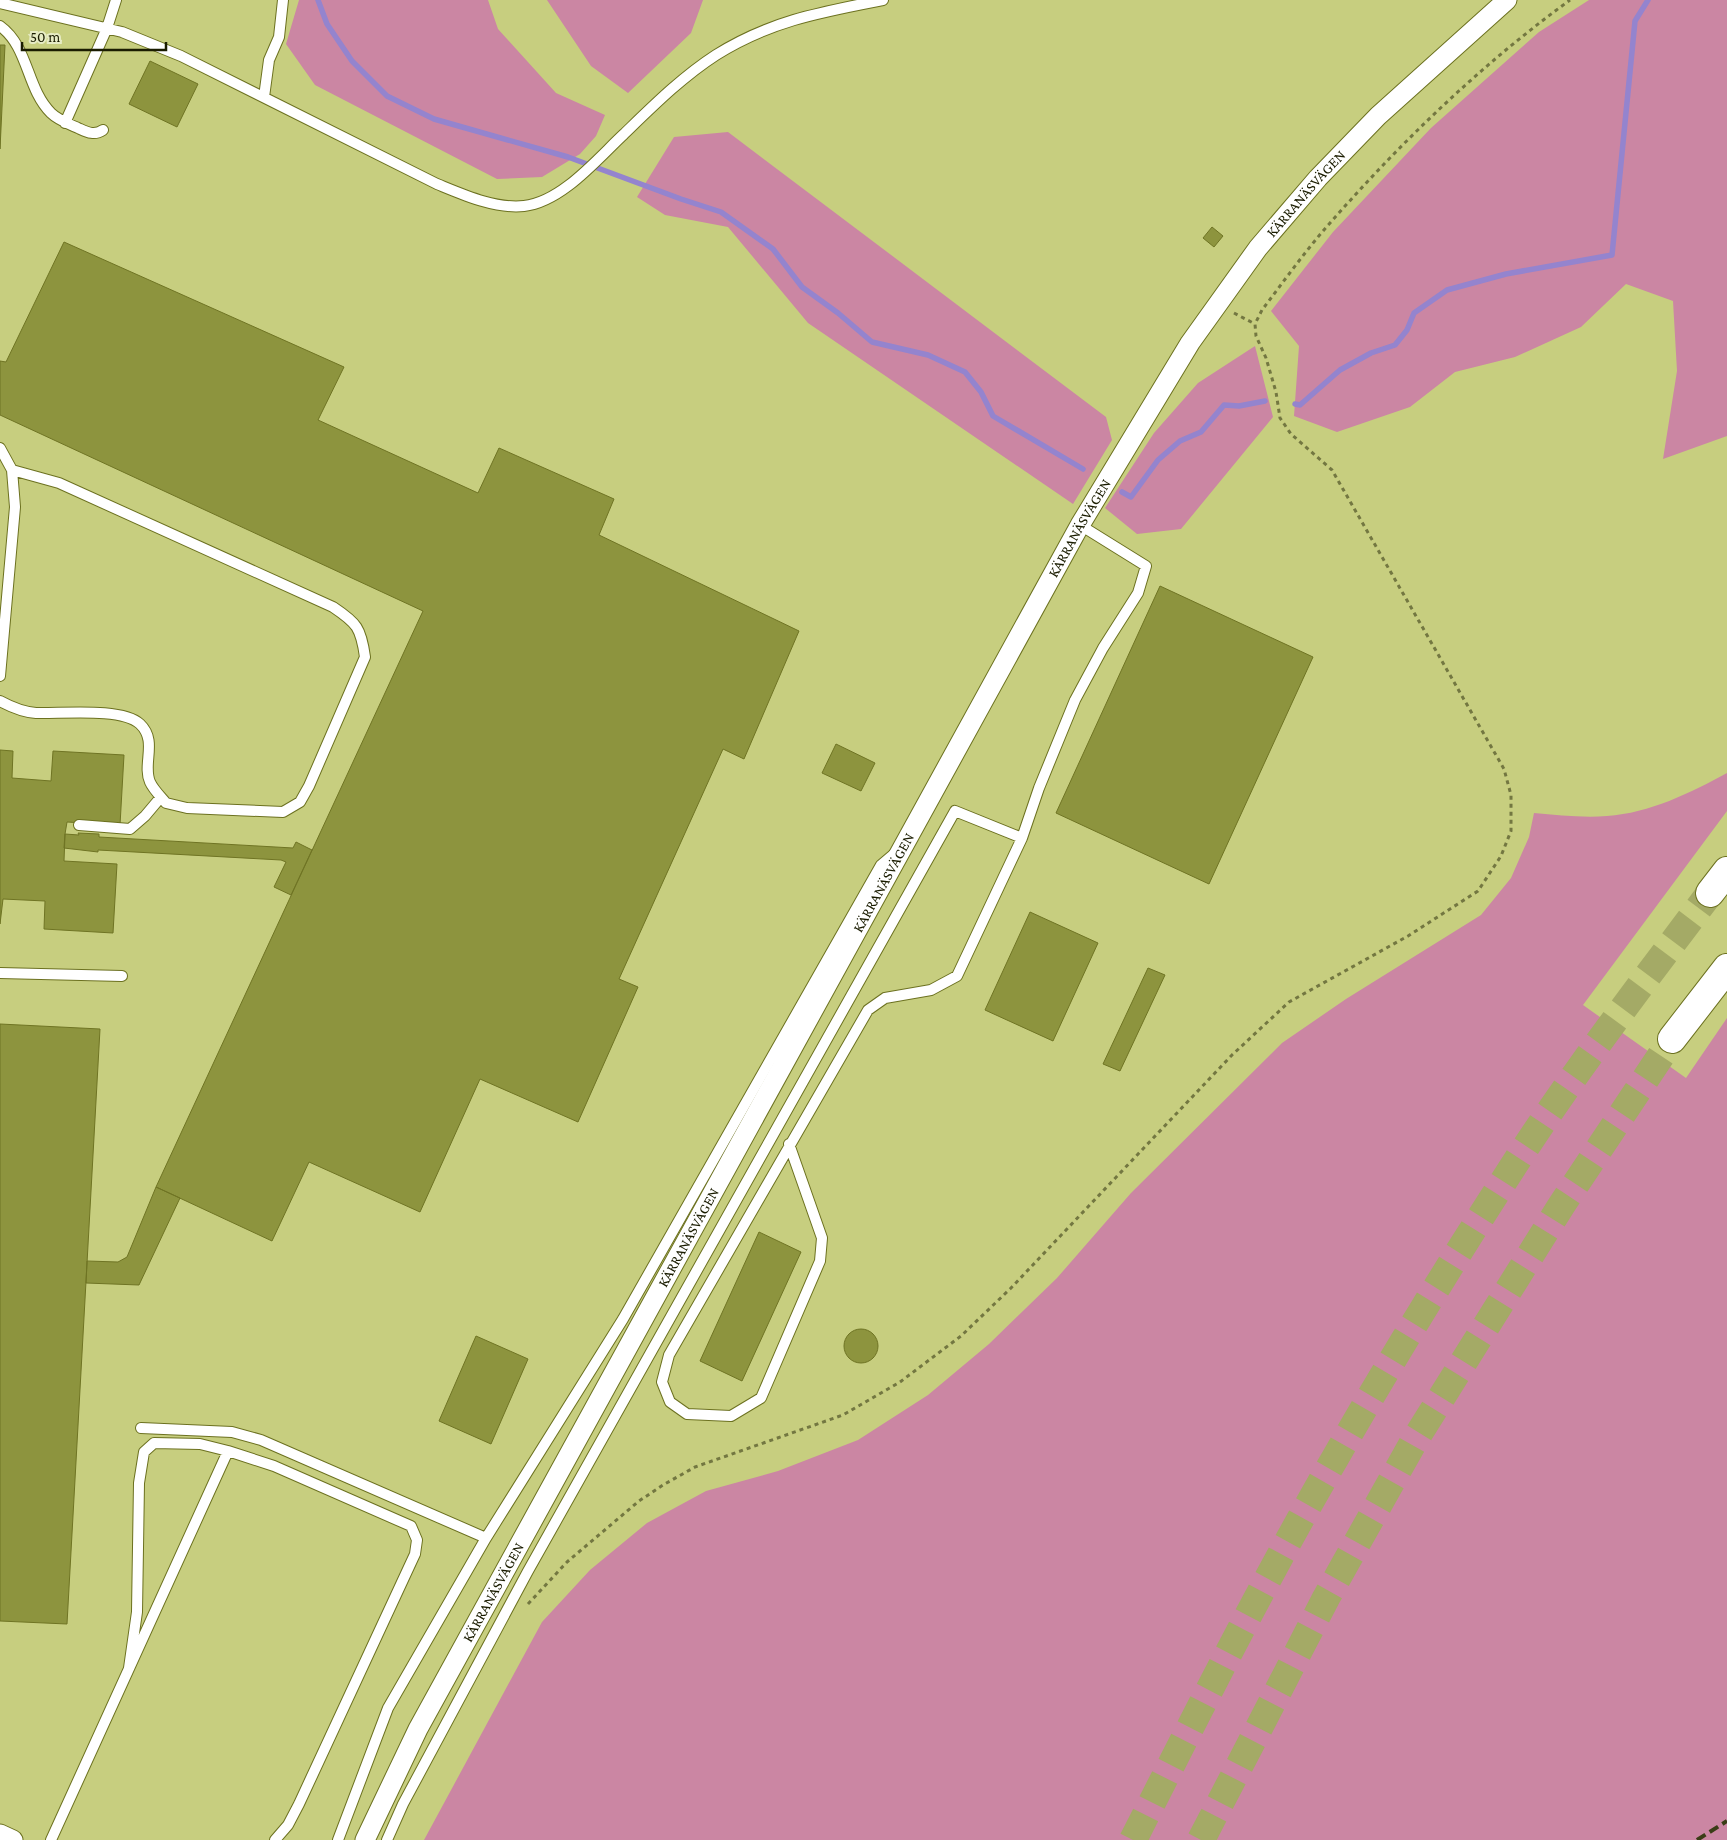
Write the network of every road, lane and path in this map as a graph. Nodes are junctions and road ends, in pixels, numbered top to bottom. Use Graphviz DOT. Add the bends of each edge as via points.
graph roads {
  1 [pos="116,0"];
  2 [pos="283,0"];
  3 [pos="883,0"];
  4 [pos="1507,0"];
  5 [pos="1570,0"];
  6 [pos="0,3"];
  7 [pos="0,26"];
  8 [pos="107,28"];
  9 [pos="264,97"];
  10 [pos="65,122"];
  11 [pos="103,130"];
  12 [pos="0,448"];
  13 [pos="12,470"];
  14 [pos="1080,525"];
  15 [pos="0,676"];
  16 [pos="0,701"];
  17 [pos="161,797"];
  18 [pos="79,825"];
  19 [pos="1022,838"];
  20 [pos="902,847"];
  21 [pos="1727,871"];
  22 [pos="1710,893"];
  23 [pos="1727,968"];
  24 [pos="0,973"];
  25 [pos="122,976"];
  26 [pos="1672,1040"];
  27 [pos="789,1144"];
  28 [pos="141,1428"];
  29 [pos="228,1450"];
  30 [pos="486,1538"];
  31 [pos="524,1609"];
  32 [pos="129,1668"];
  33 [pos="0,1834"];
  34 [pos="13,1840"];
  35 [pos="51,1840"];
  36 [pos="275,1840"];
  37 [pos="338,1840"];
  38 [pos="365,1840"];
  39 [pos="387,1840"];
  1 -- 8 [label="lane"];
  2 -- 9 [label="lane" via="279,37 269,60"];
  3 -- 9 [label="lane" via="802,16 771,26 715,56 682,80 570,185 525,206 497,204 437,184"];
  4 -- 14 [label="street, KÄRRANÄSVÄGEN" via="1378,116 1318,178 1258,248 1190,343"];
  5 -- 31 [label="path" via="1527,31 1482,70 1390,157 1329,224 1262,310 1255,324 1256,336 1276,392 1280,418 1291,434 1332,470 1504,769 1511,795 1511,831 1492,873 1478,891 1290,1002 1265,1023 1011,1288 933,1359 843,1415 695,1467 663,1485 639,1501 567,1562"];
  6 -- 8 [label="lane"];
  7 -- 10 [label="lane" via="17,44 38,94 50,113"];
  8 -- 9 [label="lane" via="181,56"];
  8 -- 10 [label="lane"];
  10 -- 11 [label="lane" via="90,133 97,134"];
  12 -- 13 [label="lane"];
  13 -- 15 [label="lane" via="15,507"];
  13 -- 17 [label="lane" via="59,483 333,607 355,623 362,636 365,657 300,802 283,812 187,808 166,803"];
  14 -- 19 [label="lane" via="1146,566 1138,593 1075,700"];
  14 -- 20 [label="street, KÄRRANÄSVÄGEN"];
  16 -- 17 [label="lane" via="14,709 35,713 129,716 141,724 149,736 149,781"];
  17 -- 18 [label="lane" via="130,828"];
  19 -- 27 [label="lane" via="957,976 931,990 885,998 868,1010"];
  19 -- 39 [label="lane" via="954,811 537,1553"];
  20 -- 30 [label="lane" via="880,865 627,1311"];
  20 -- 38 [label="street, KÄRRANÄSVÄGEN" via="418,1729"];
  21 -- 22 [label="highway"];
  23 -- 26 [label="highway"];
  24 -- 25 [label="lane"];
  27 -- 27 [label="lane" via="669,1355 662,1382 670,1402 687,1414 731,1416 761,1398 820,1261 822,1238"];
  28 -- 30 [label="lane" via="232,1432 261,1440"];
  29 -- 32 [label="lane"];
  29 -- 32 [label="lane" via="200,1444 154,1443 144,1452 138,1483 137,1612"];
  29 -- 36 [label="lane" via="274,1466 411,1526 417,1540 415,1554 298,1804 288,1825"];
  30 -- 37 [label="lane" via="388,1708"];
  32 -- 35 [label="lane"];
  33 -- 34 [label="street"];
}
